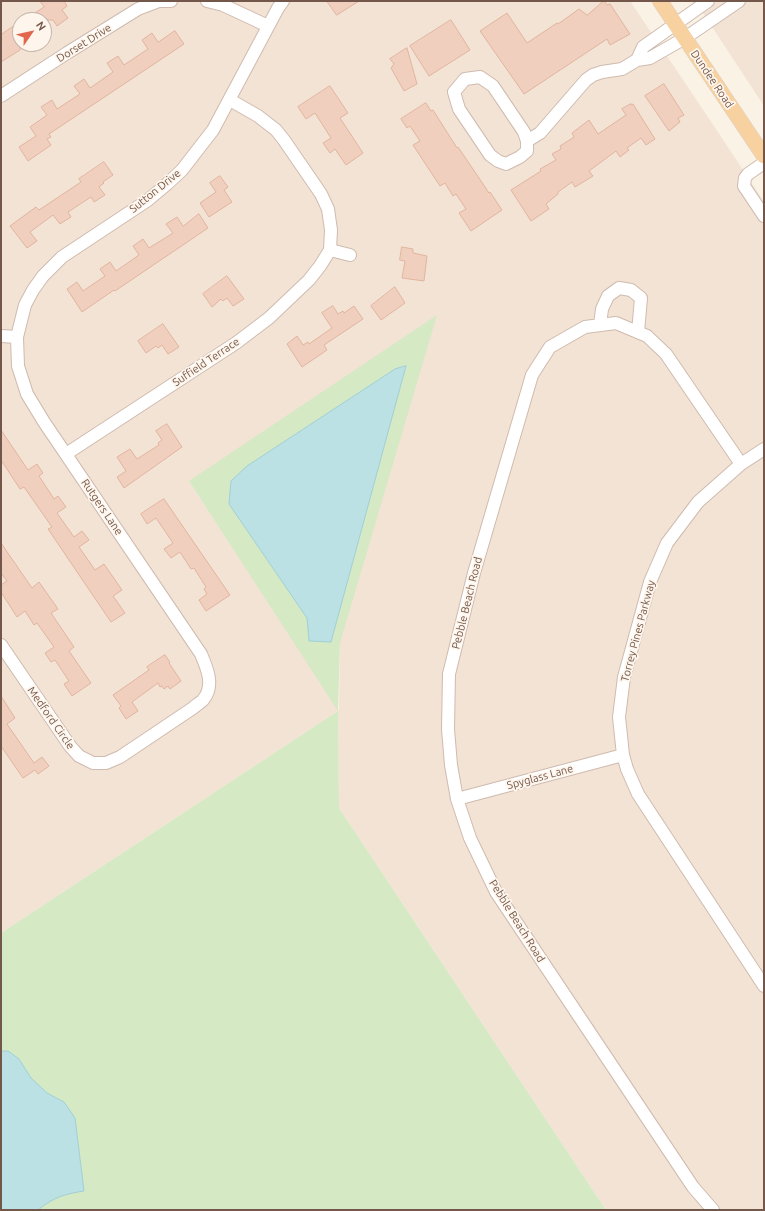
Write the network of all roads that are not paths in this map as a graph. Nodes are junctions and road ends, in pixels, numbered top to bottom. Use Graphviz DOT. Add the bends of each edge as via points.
graph roads {
  1 [pos="159,1"];
  2 [pos="171,1"];
  3 [pos="207,1"];
  4 [pos="283,1"];
  5 [pos="660,1"];
  6 [pos="708,1"];
  7 [pos="735,2"];
  8 [pos="676,24"];
  9 [pos="268,26"];
  10 [pos="685,38"];
  11 [pos="636,60"];
  12 [pos="1,96"];
  13 [pos="230,100"];
  14 [pos="527,141"];
  15 [pos="764,156"];
  16 [pos="764,163"];
  17 [pos="764,216"];
  18 [pos="330,250"];
  19 [pos="350,255"];
  20 [pos="600,325"];
  21 [pos="638,332"];
  22 [pos="1,336"];
  23 [pos="17,337"];
  24 [pos="764,449"];
  25 [pos="66,454"];
  26 [pos="741,464"];
  27 [pos="1,645"];
  28 [pos="209,685"];
  29 [pos="623,755"];
  30 [pos="457,799"];
  31 [pos="764,986"];
  32 [pos="713,1210"];
  1 -- 2 [label="street, Dorset Drive"];
  1 -- 12 [label="street, Dorset Drive" via="132,12"];
  3 -- 9 [label="street" via="223,5"];
  4 -- 9 [label="street, Sutton Drive"];
  5 -- 8 [label="main road, Dundee Road"];
  6 -- 8 [label="street"];
  7 -- 10 [label="street"];
  8 -- 10 [label="main road, Dundee Road"];
  8 -- 11 [label="street" via="643,47"];
  9 -- 13 [label="street, Sutton Drive"];
  10 -- 11 [label="street" via="650,58"];
  10 -- 15 [label="main road, Dundee Road"];
  11 -- 14 [label="street" via="622,69 597,74 586,80 540,132"];
  13 -- 18 [label="street, Suffield Terrace" via="276,130 321,194 328,209"];
  13 -- 23 [label="street, Sutton Drive" via="213,130 182,170 148,200 62,257 43,276 25,305"];
  14 -- 14 [label="street" via="527,151 520,157 506,164 498,161 490,155 458,109 454,92 465,79 480,77 493,86 524,132"];
  16 -- 17 [label="street" via="748,174 744,186"];
  18 -- 19 [label="street"];
  18 -- 25 [label="street, Suffield Terrace" via="309,280 290,299 236,343"];
  20 -- 21 [label="street, Pebble Beach Road" via="616,323"];
  20 -- 21 [label="street" via="602,309 608,296 619,288 631,290 642,298"];
  20 -- 30 [label="street, Pebble Beach Road" via="585,327 550,347 532,375 525,397 474,573 449,674 448,729"];
  21 -- 26 [label="street, Pebble Beach Road" via="647,336 666,354"];
  22 -- 23 [label="street"];
  23 -- 25 [label="street, Rutgers Lane" via="18,366 27,394"];
  24 -- 26 [label="street, Torrey Pines Parkway"];
  25 -- 28 [label="street, Rutgers Lane" via="200,654 208,670"];
  26 -- 29 [label="street, Torrey Pines Parkway" via="698,502 666,543 650,582 624,677 619,717"];
  27 -- 28 [label="street, Medford Circle" via="70,746 79,756 93,763 106,763 120,757 187,712 204,699"];
  29 -- 30 [label="street, Spyglass Lane"];
  29 -- 31 [label="street, Torrey Pines Parkway" via="638,794"];
  30 -- 32 [label="street, Pebble Beach Road" via="470,838 496,892 693,1187"];
}
